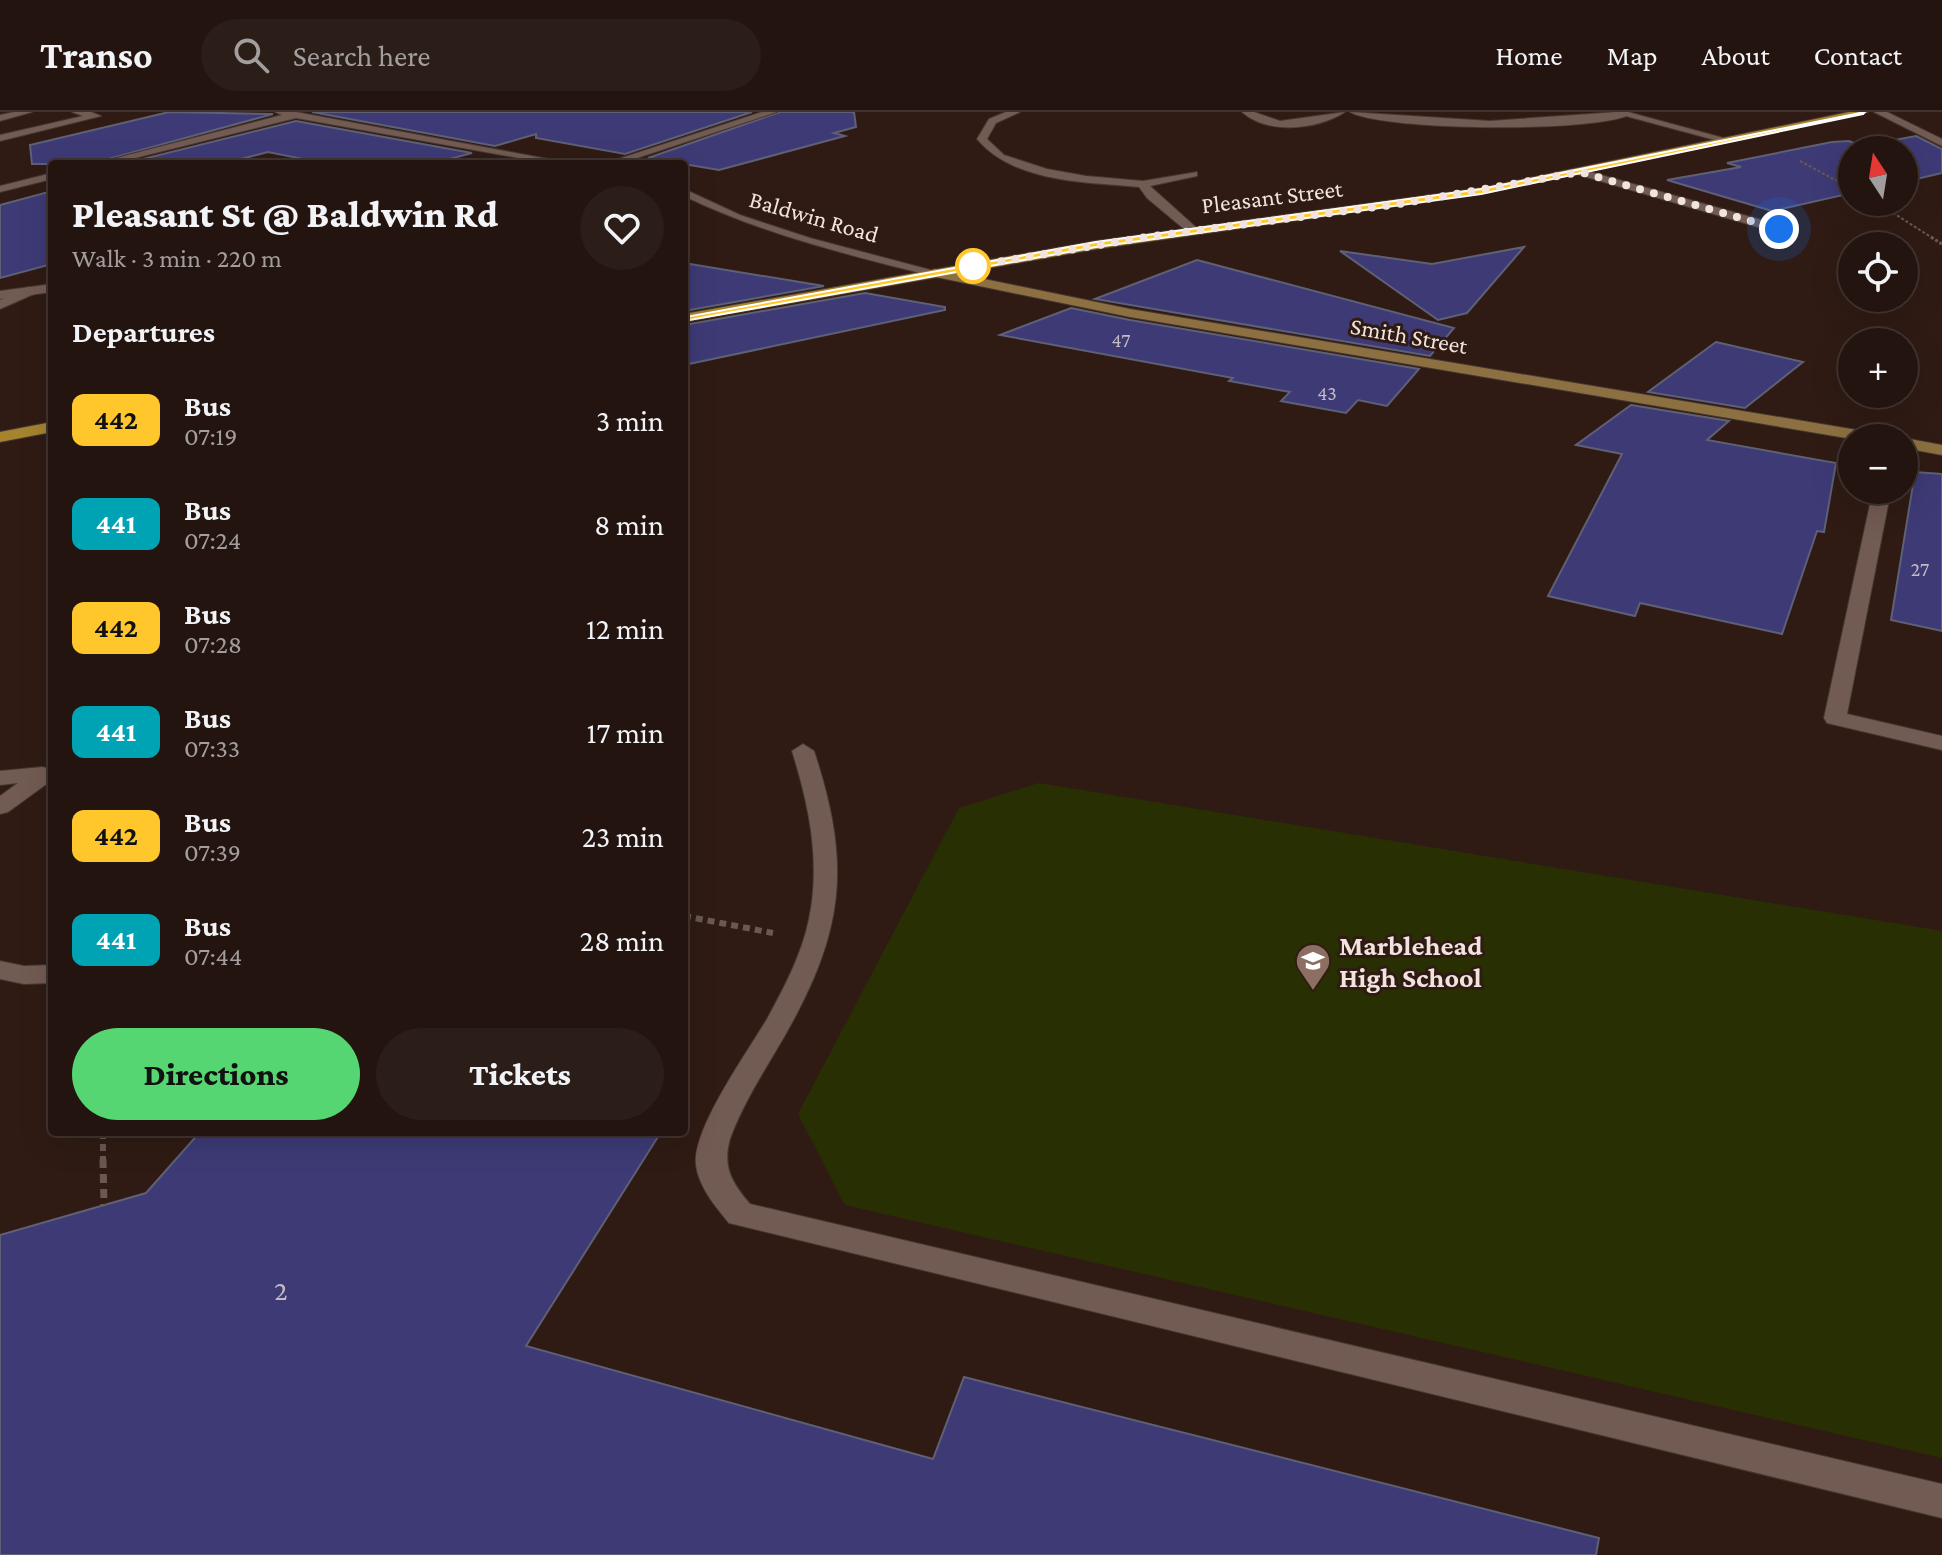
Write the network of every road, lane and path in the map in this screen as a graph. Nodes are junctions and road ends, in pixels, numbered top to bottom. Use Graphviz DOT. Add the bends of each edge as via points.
graph roads {
  1 [pos="27,112"];
  2 [pos="77,112"];
  3 [pos="280,112"];
  4 [pos="772,112"];
  5 [pos="1015,112"];
  6 [pos="1247,112"];
  7 [pos="1340,112"];
  8 [pos="1355,112"];
  9 [pos="1863,112"];
  10 [pos="1879,112"];
  11 [pos="1621,113"];
  12 [pos="295,115"];
  13 [pos="0,118"];
  14 [pos="0,138"];
  15 [pos="1726,140"];
  16 [pos="1942,143"];
  17 [pos="532,158"];
  18 [pos="114,160"];
  19 [pos="525,160"];
  20 [pos="545,160"];
  21 [pos="621,160"];
  22 [pos="1580,172"];
  23 [pos="1193,174"];
  24 [pos="48,177"];
  25 [pos="1143,184"];
  26 [pos="0,189"];
  27 [pos="688,194"];
  28 [pos="1898,216"];
  29 [pos="1779,229"];
  30 [pos="1194,231"];
  31 [pos="1942,244"];
  32 [pos="936,273"];
  33 [pos="48,289"];
  34 [pos="29,291"];
  35 [pos="0,295"];
  36 [pos="0,305"];
  37 [pos="688,317"];
  38 [pos="48,428"];
  39 [pos="1838,432"];
  40 [pos="0,437"];
  41 [pos="1918,446"];
  42 [pos="1942,450"];
  43 [pos="1879,504"];
  44 [pos="1942,743"];
  45 [pos="803,751"];
  46 [pos="48,773"];
  47 [pos="48,774"];
  48 [pos="0,778"];
  49 [pos="0,807"];
  50 [pos="688,917"];
  51 [pos="817,941"];
  52 [pos="0,970"];
  53 [pos="48,974"];
  54 [pos="103,1136"];
  55 [pos="104,1205"];
  56 [pos="1942,1501"];
  1 -- 13 [label="street"];
  2 -- 14 [label="street" via="101,115"];
  3 -- 12 [label="street"];
  4 -- 21 [label="street"];
  5 -- 25 [label="street" via="992,121 982,139 1000,157 1045,172"];
  6 -- 7 [label="street" via="1263,121 1294,124"];
  8 -- 11 [label="street" via="1467,126 1537,125"];
  9 -- 15 [label="main road, Pleasant Street"];
  10 -- 16 [label="street"];
  11 -- 15 [label="street"];
  12 -- 17 [label="street"];
  12 -- 18 [label="street"];
  15 -- 22 [label="main road, Pleasant Street"];
  17 -- 19 [label="street"];
  17 -- 20 [label="street"];
  22 -- 29 [label="street"];
  22 -- 30 [label="main road, Pleasant Street" via="1372,209"];
  23 -- 25 [label="street"];
  24 -- 26 [label="street"];
  25 -- 30 [label="street"];
  27 -- 32 [label="street, Baldwin Road" via="806,241"];
  28 -- 31 [label="path"];
  30 -- 32 [label="main road, Pleasant Street"];
  32 -- 37 [label="main road, Pleasant Street"];
  32 -- 39 [label="street, Smith Street" via="1130,313"];
  33 -- 34 [label="street"];
  34 -- 35 [label="street"];
  34 -- 36 [label="street"];
  38 -- 40 [label="main road"];
  41 -- 42 [label="street"];
  43 -- 44 [label="street" via="1835,718"];
  45 -- 51 [label="street" via="817,791 825,844"];
  46 -- 48 [label="street"];
  47 -- 49 [label="street"];
  50 -- 51 [label="path"];
  51 -- 56 [label="street" via="711,1155 717,1188 740,1214"];
  52 -- 53 [label="street"];
  54 -- 55 [label="path"];
}
